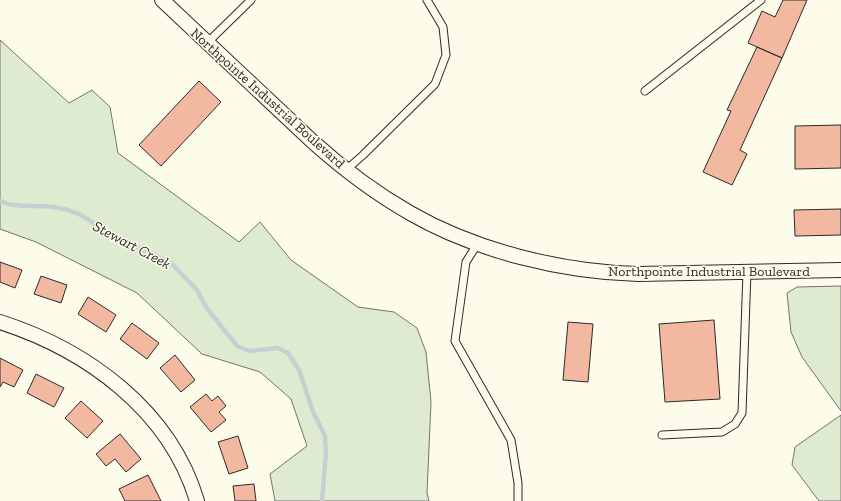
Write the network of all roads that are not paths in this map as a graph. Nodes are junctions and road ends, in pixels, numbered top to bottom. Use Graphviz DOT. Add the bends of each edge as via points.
graph roads {
  1 [pos="162,0"];
  2 [pos="251,0"];
  3 [pos="427,0"];
  4 [pos="761,0"];
  5 [pos="207,43"];
  6 [pos="645,91"];
  7 [pos="346,170"];
  8 [pos="478,243"];
  9 [pos="841,270"];
  10 [pos="747,272"];
  11 [pos="0,322"];
  12 [pos="662,435"];
  13 [pos="197,501"];
  14 [pos="518,501"];
  1 -- 5 [label="street, Northpointe Industrial Boulevard"];
  2 -- 5 [label="lane"];
  3 -- 7 [label="lane" via="443,27 446,55 435,84"];
  4 -- 6 [label="lane"];
  5 -- 7 [label="street, Northpointe Industrial Boulevard" via="312,142"];
  7 -- 8 [label="street, Northpointe Industrial Boulevard" via="411,213"];
  8 -- 10 [label="street, Northpointe Industrial Boulevard" via="528,259 572,269 616,274"];
  8 -- 14 [label="lane" via="466,262 455,341 511,440 518,483"];
  9 -- 10 [label="street, Northpointe Industrial Boulevard"];
  10 -- 12 [label="lane" via="742,413 734,424 722,432"];
  11 -- 13 [label="street" via="71,353 104,374 130,395 167,438 183,466"];
}
